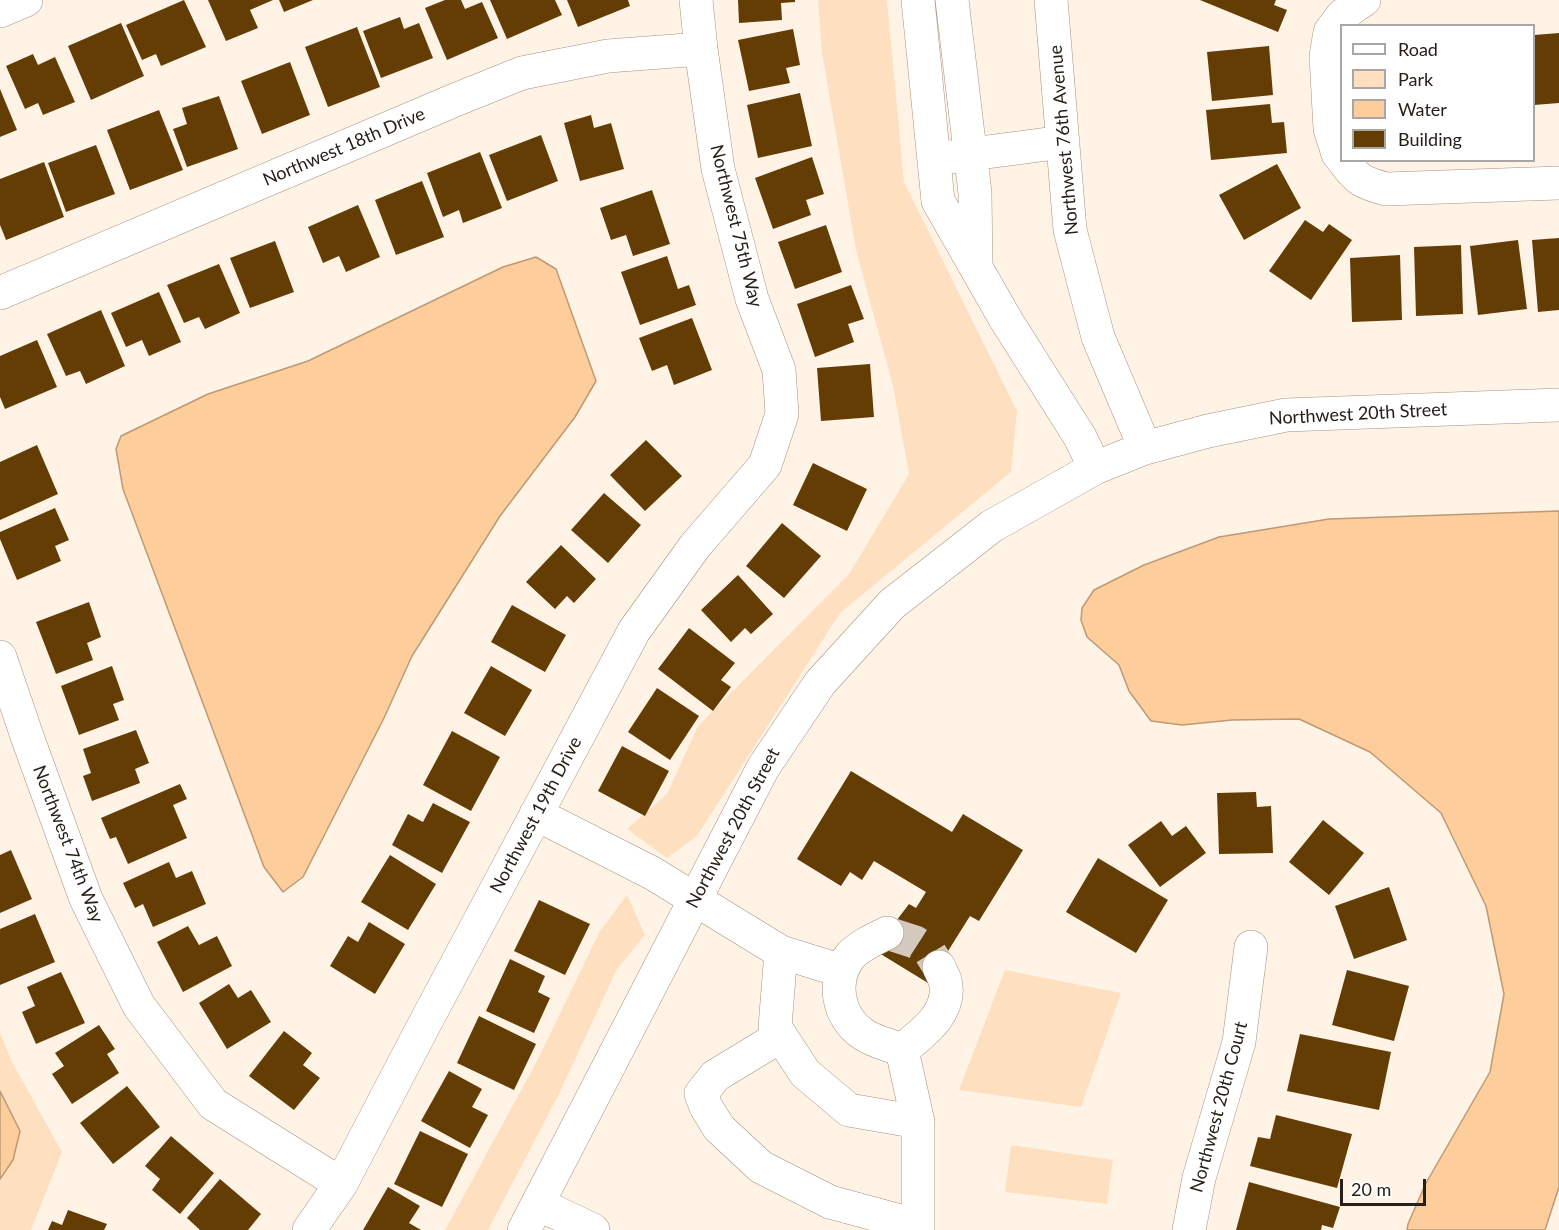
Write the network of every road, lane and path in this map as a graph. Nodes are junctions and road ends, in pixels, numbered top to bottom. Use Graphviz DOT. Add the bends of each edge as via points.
graph roads {
  1 [pos="26,0"];
  2 [pos="696,0"];
  3 [pos="918,0"];
  4 [pos="952,0"];
  5 [pos="1051,0"];
  6 [pos="1364,0"];
  7 [pos="0,11"];
  8 [pos="701,48"];
  9 [pos="1063,142"];
  10 [pos="970,154"];
  11 [pos="1340,157"];
  12 [pos="933,159"];
  13 [pos="1343,162"];
  14 [pos="1559,183"];
  15 [pos="976,268"];
  16 [pos="0,293"];
  17 [pos="1559,405"];
  18 [pos="782,414"];
  19 [pos="1145,448"];
  20 [pos="1095,468"];
  21 [pos="0,657"];
  22 [pos="536,814"];
  23 [pos="695,898"];
  24 [pos="887,933"];
  25 [pos="1251,947"];
  26 [pos="781,952"];
  27 [pos="939,967"];
  28 [pos="842,971"];
  29 [pos="781,1036"];
  30 [pos="902,1050"];
  31 [pos="918,1122"];
  32 [pos="341,1184"];
  33 [pos="531,1217"];
  34 [pos="918,1228"];
  35 [pos="309,1230"];
  36 [pos="593,1230"];
  37 [pos="1189,1230"];
  1 -- 7 [label="street"];
  2 -- 8 [label="street, Northwest 75th Way"];
  3 -- 12 [label="street"];
  4 -- 10 [label="street"];
  5 -- 9 [label="street, Northwest 76th Avenue"];
  6 -- 11 [label="street" via="1342,16 1330,32 1326,56 1330,129"];
  8 -- 16 [label="street, Northwest 18th Drive" via="608,56 522,73"];
  8 -- 18 [label="street, Northwest 75th Way" via="718,169 752,299 779,370"];
  9 -- 10 [label="street"];
  9 -- 19 [label="street, Northwest 76th Avenue" via="1070,230 1098,337"];
  10 -- 12 [label="street"];
  10 -- 15 [label="street"];
  12 -- 15 [label="street" via="938,201"];
  13 -- 14 [label="street" via="1365,183 1386,189"];
  15 -- 20 [label="street"];
  17 -- 19 [label="street, Northwest 20th Street" via="1286,415"];
  18 -- 22 [label="street, Northwest 19th Drive" via="765,465 695,546 634,631"];
  19 -- 20 [label="street, Northwest 20th Street"];
  20 -- 23 [label="street, Northwest 20th Street" via="992,526 892,604 820,683 769,758"];
  21 -- 32 [label="street, Northwest 74th Way" via="86,899 139,1006 213,1104"];
  22 -- 23 [label="street"];
  22 -- 32 [label="street, Northwest 19th Drive"];
  23 -- 26 [label="street"];
  23 -- 33 [label="street, Northwest 20th Street"];
  24 -- 28 [label="street" via="865,944"];
  25 -- 37 [label="street, Northwest 20th Court" via="1239,1042 1198,1178"];
  26 -- 28 [label="street"];
  26 -- 29 [label="street" via="775,1027"];
  27 -- 30 [label="street" via="945,981 945,998 939,1015"];
  28 -- 30 [label="street" via="838,989 841,1007 850,1023 863,1035"];
  29 -- 31 [label="street" via="805,1073 849,1110"];
  29 -- 34 [label="street" via="715,1076 701,1094 719,1128 760,1167 830,1202"];
  30 -- 31 [label="street"];
  31 -- 34 [label="street"];
  32 -- 35 [label="street, Northwest 19th Drive"];
  33 -- 36 [label="street"];
}
